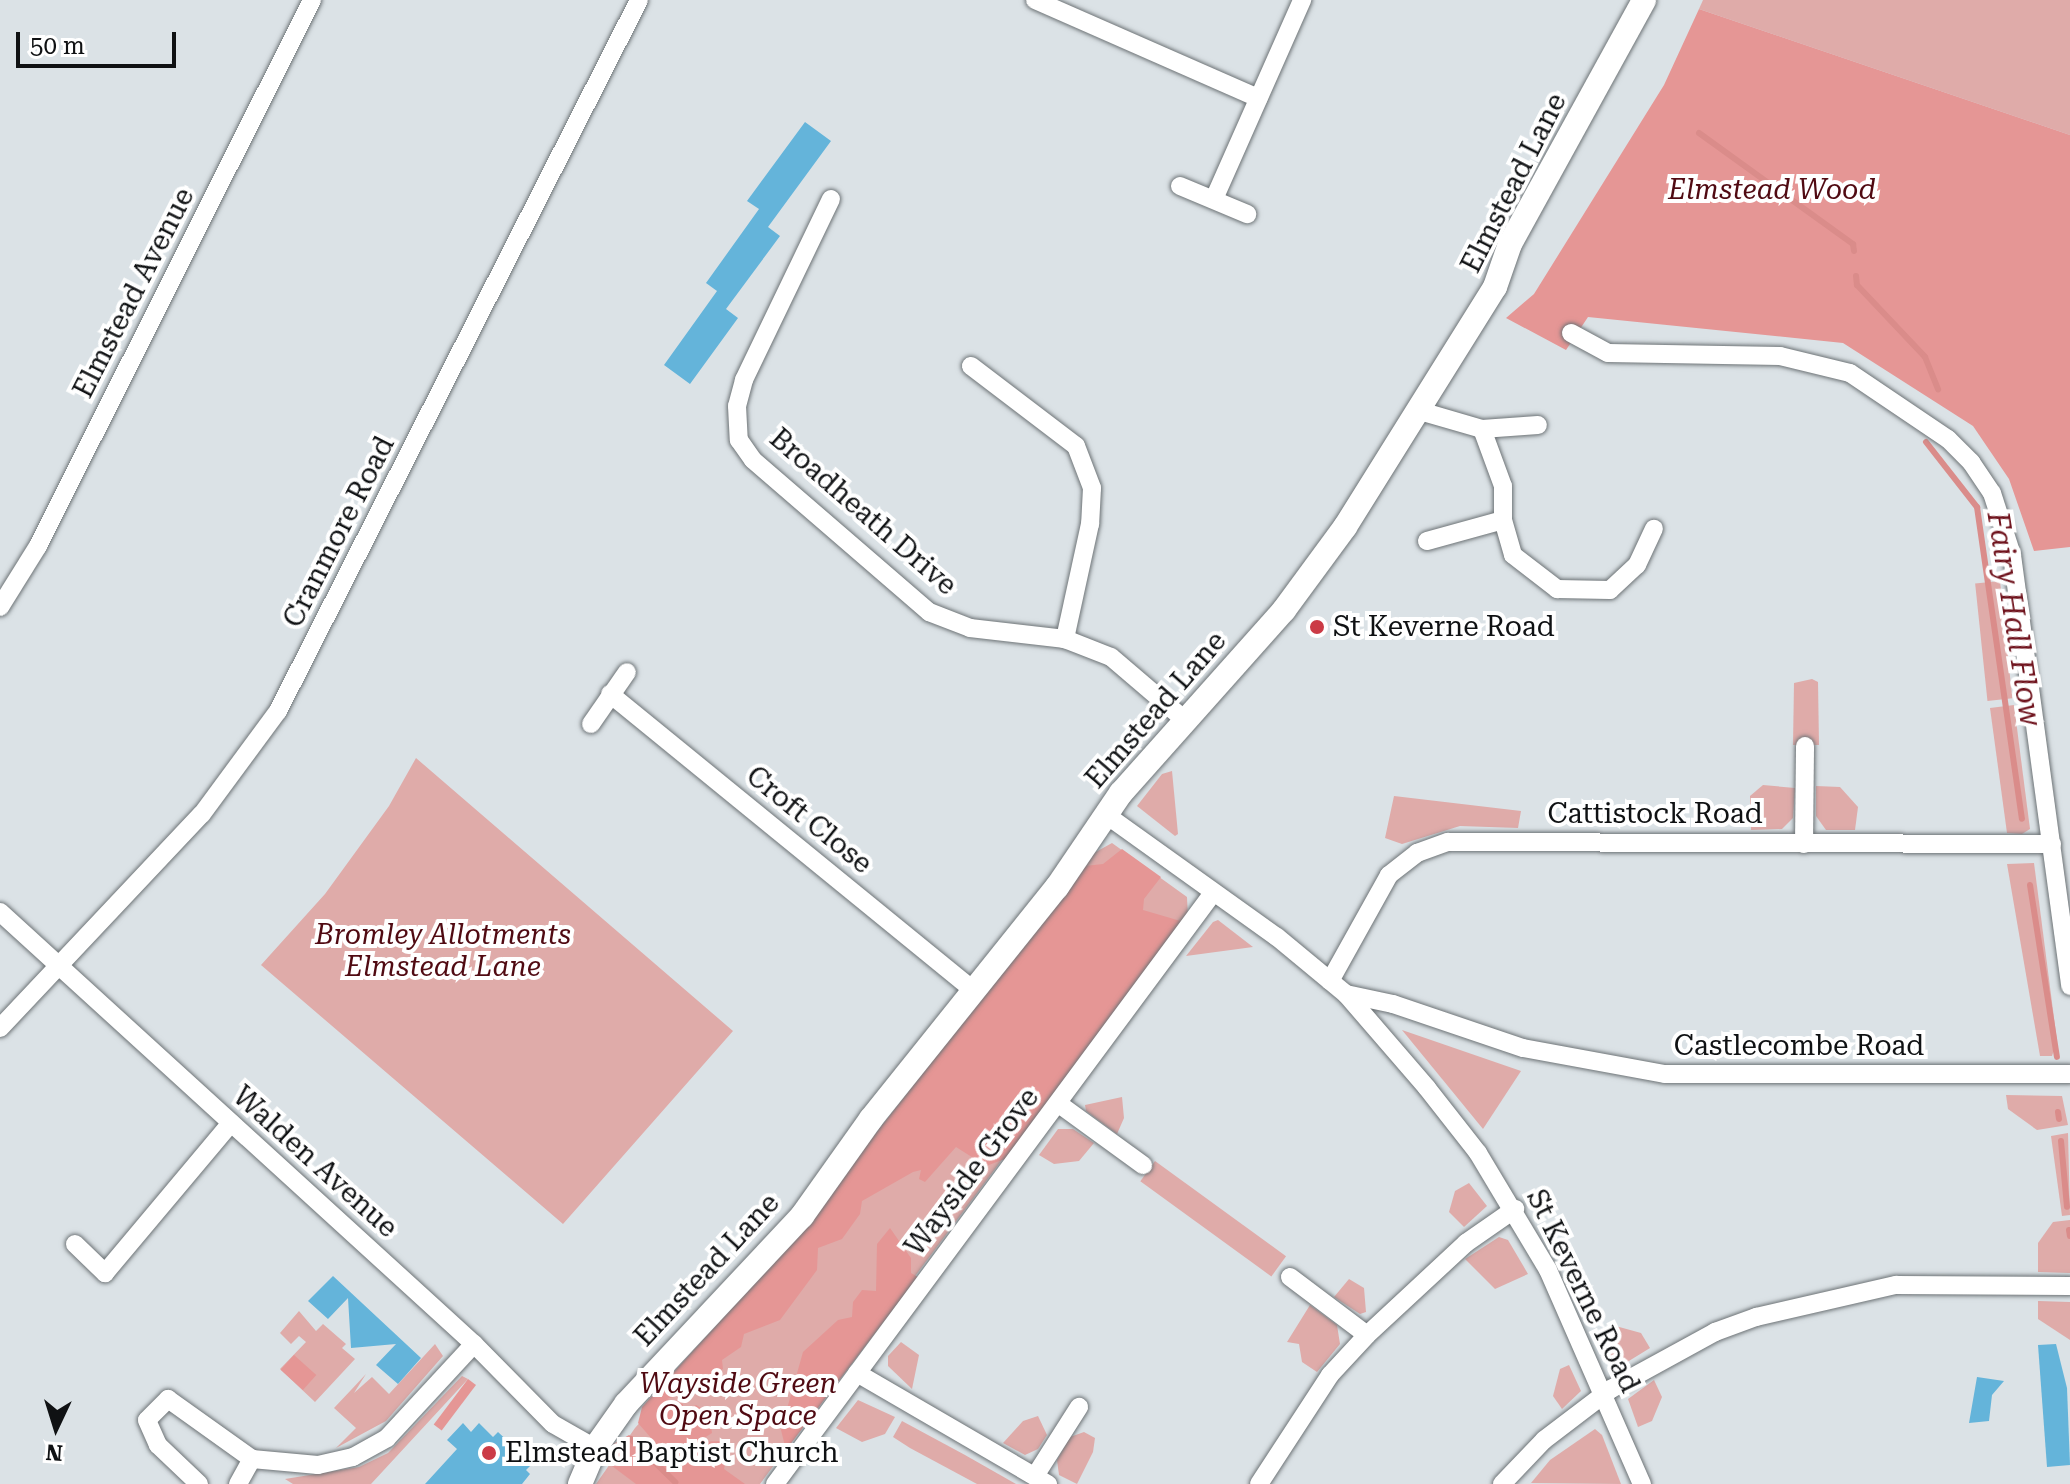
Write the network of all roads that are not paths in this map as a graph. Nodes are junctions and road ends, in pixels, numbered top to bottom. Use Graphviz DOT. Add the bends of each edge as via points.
graph roads {
  1 [pos="312,0"];
  2 [pos="639,0"];
  3 [pos="1035,0"];
  4 [pos="1302,0"];
  5 [pos="1644,0"];
  6 [pos="1258,98"];
  7 [pos="1180,186"];
  8 [pos="831,199"];
  9 [pos="1214,199"];
  10 [pos="1247,214"];
  11 [pos="1571,333"];
  12 [pos="971,366"];
  13 [pos="1420,411"];
  14 [pos="1538,425"];
  15 [pos="1482,429"];
  16 [pos="1503,520"];
  17 [pos="1654,529"];
  18 [pos="1427,541"];
  19 [pos="0,607"];
  20 [pos="1065,639"];
  21 [pos="627,672"];
  22 [pos="610,694"];
  23 [pos="1186,721"];
  24 [pos="591,724"];
  25 [pos="1805,746"];
  26 [pos="1105,814"];
  27 [pos="1804,844"];
  28 [pos="2052,844"];
  29 [pos="1213,893"];
  30 [pos="0,912"];
  31 [pos="60,967"];
  32 [pos="1330,981"];
  33 [pos="2070,986"];
  34 [pos="972,989"];
  35 [pos="1346,994"];
  36 [pos="0,1028"];
  37 [pos="2070,1074"];
  38 [pos="1059,1104"];
  39 [pos="231,1123"];
  40 [pos="1143,1165"];
  41 [pos="1515,1209"];
  42 [pos="75,1244"];
  43 [pos="1290,1277"];
  44 [pos="2070,1286"];
  45 [pos="1367,1335"];
  46 [pos="474,1344"];
  47 [pos="857,1373"];
  48 [pos="1605,1396"];
  49 [pos="1079,1407"];
  50 [pos="595,1448"];
  51 [pos="252,1459"];
  52 [pos="1041,1480"];
  53 [pos="199,1484"];
  54 [pos="238,1484"];
  55 [pos="580,1484"];
  56 [pos="775,1484"];
  57 [pos="1259,1484"];
  58 [pos="1502,1484"];
  59 [pos="1642,1484"];
  1 -- 19 [label="street, Elmstead Avenue" via="38,546"];
  2 -- 31 [label="street, Cranmore Road" via="278,711 202,814"];
  3 -- 6 [label="street"];
  4 -- 6 [label="street"];
  5 -- 13 [label="street, Elmstead Lane" via="1510,244 1495,287"];
  6 -- 9 [label="street"];
  7 -- 9 [label="street"];
  8 -- 20 [label="street, Broadheath Drive" via="744,380 737,406 739,440 753,460 929,612 970,628"];
  9 -- 10 [label="street"];
  11 -- 28 [label="street" via="1608,353 1780,356 1850,373 1948,439 1971,462 1992,493 2012,555"];
  12 -- 20 [label="street" via="1076,446 1092,488 1090,524"];
  13 -- 15 [label="street"];
  13 -- 23 [label="street, Elmstead Lane" via="1284,610"];
  14 -- 15 [label="street"];
  15 -- 16 [label="street" via="1503,486"];
  16 -- 17 [label="street" via="1513,555 1557,589 1610,590 1637,565"];
  16 -- 18 [label="street"];
  20 -- 23 [label="street, Broadheath Drive" via="1111,657"];
  21 -- 22 [label="street"];
  22 -- 24 [label="street"];
  22 -- 34 [label="street, Croft Close"];
  23 -- 26 [label="street, Elmstead Lane"];
  25 -- 27 [label="street"];
  26 -- 29 [label="street, St Keverne Road"];
  26 -- 34 [label="street, Elmstead Lane" via="1057,887"];
  27 -- 28 [label="street, Cattistock Road"];
  27 -- 32 [label="street, Cattistock Road" via="1467,840 1437,845 1389,875"];
  28 -- 33 [label="street"];
  29 -- 32 [label="street, St Keverne Road"];
  29 -- 38 [label="street, Wayside Grove"];
  30 -- 31 [label="street, Walden Avenue"];
  31 -- 36 [label="street, Cranmore Road"];
  31 -- 39 [label="street, Walden Avenue"];
  32 -- 35 [label="street, St Keverne Road"];
  34 -- 50 [label="street, Elmstead Lane" via="802,1216 652,1372"];
  35 -- 37 [label="street, Castlecombe Road" via="1393,1004 1523,1048 1665,1074"];
  35 -- 41 [label="street, St Keverne Road" via="1427,1088"];
  38 -- 40 [label="street"];
  38 -- 47 [label="street, Wayside Grove"];
  39 -- 42 [label="street" via="105,1273"];
  39 -- 46 [label="street, Walden Avenue"];
  41 -- 45 [label="street" via="1466,1243"];
  41 -- 48 [label="street, St Keverne Road"];
  43 -- 45 [label="street"];
  44 -- 48 [label="street" via="1896,1285 1842,1294 1715,1332"];
  45 -- 57 [label="street" via="1330,1375"];
  46 -- 50 [label="street, Walden Avenue" via="553,1424"];
  46 -- 51 [label="street" via="372,1449 318,1465"];
  47 -- 52 [label="street"];
  47 -- 56 [label="street, Wayside Grove"];
  48 -- 58 [label="street" via="1544,1440"];
  48 -- 59 [label="street, St Keverne Road"];
  49 -- 52 [label="street"];
  50 -- 55 [label="street, Elmstead Lane"];
  51 -- 53 [label="street" via="162,1392 147,1420 158,1445"];
  51 -- 54 [label="street"];
}
